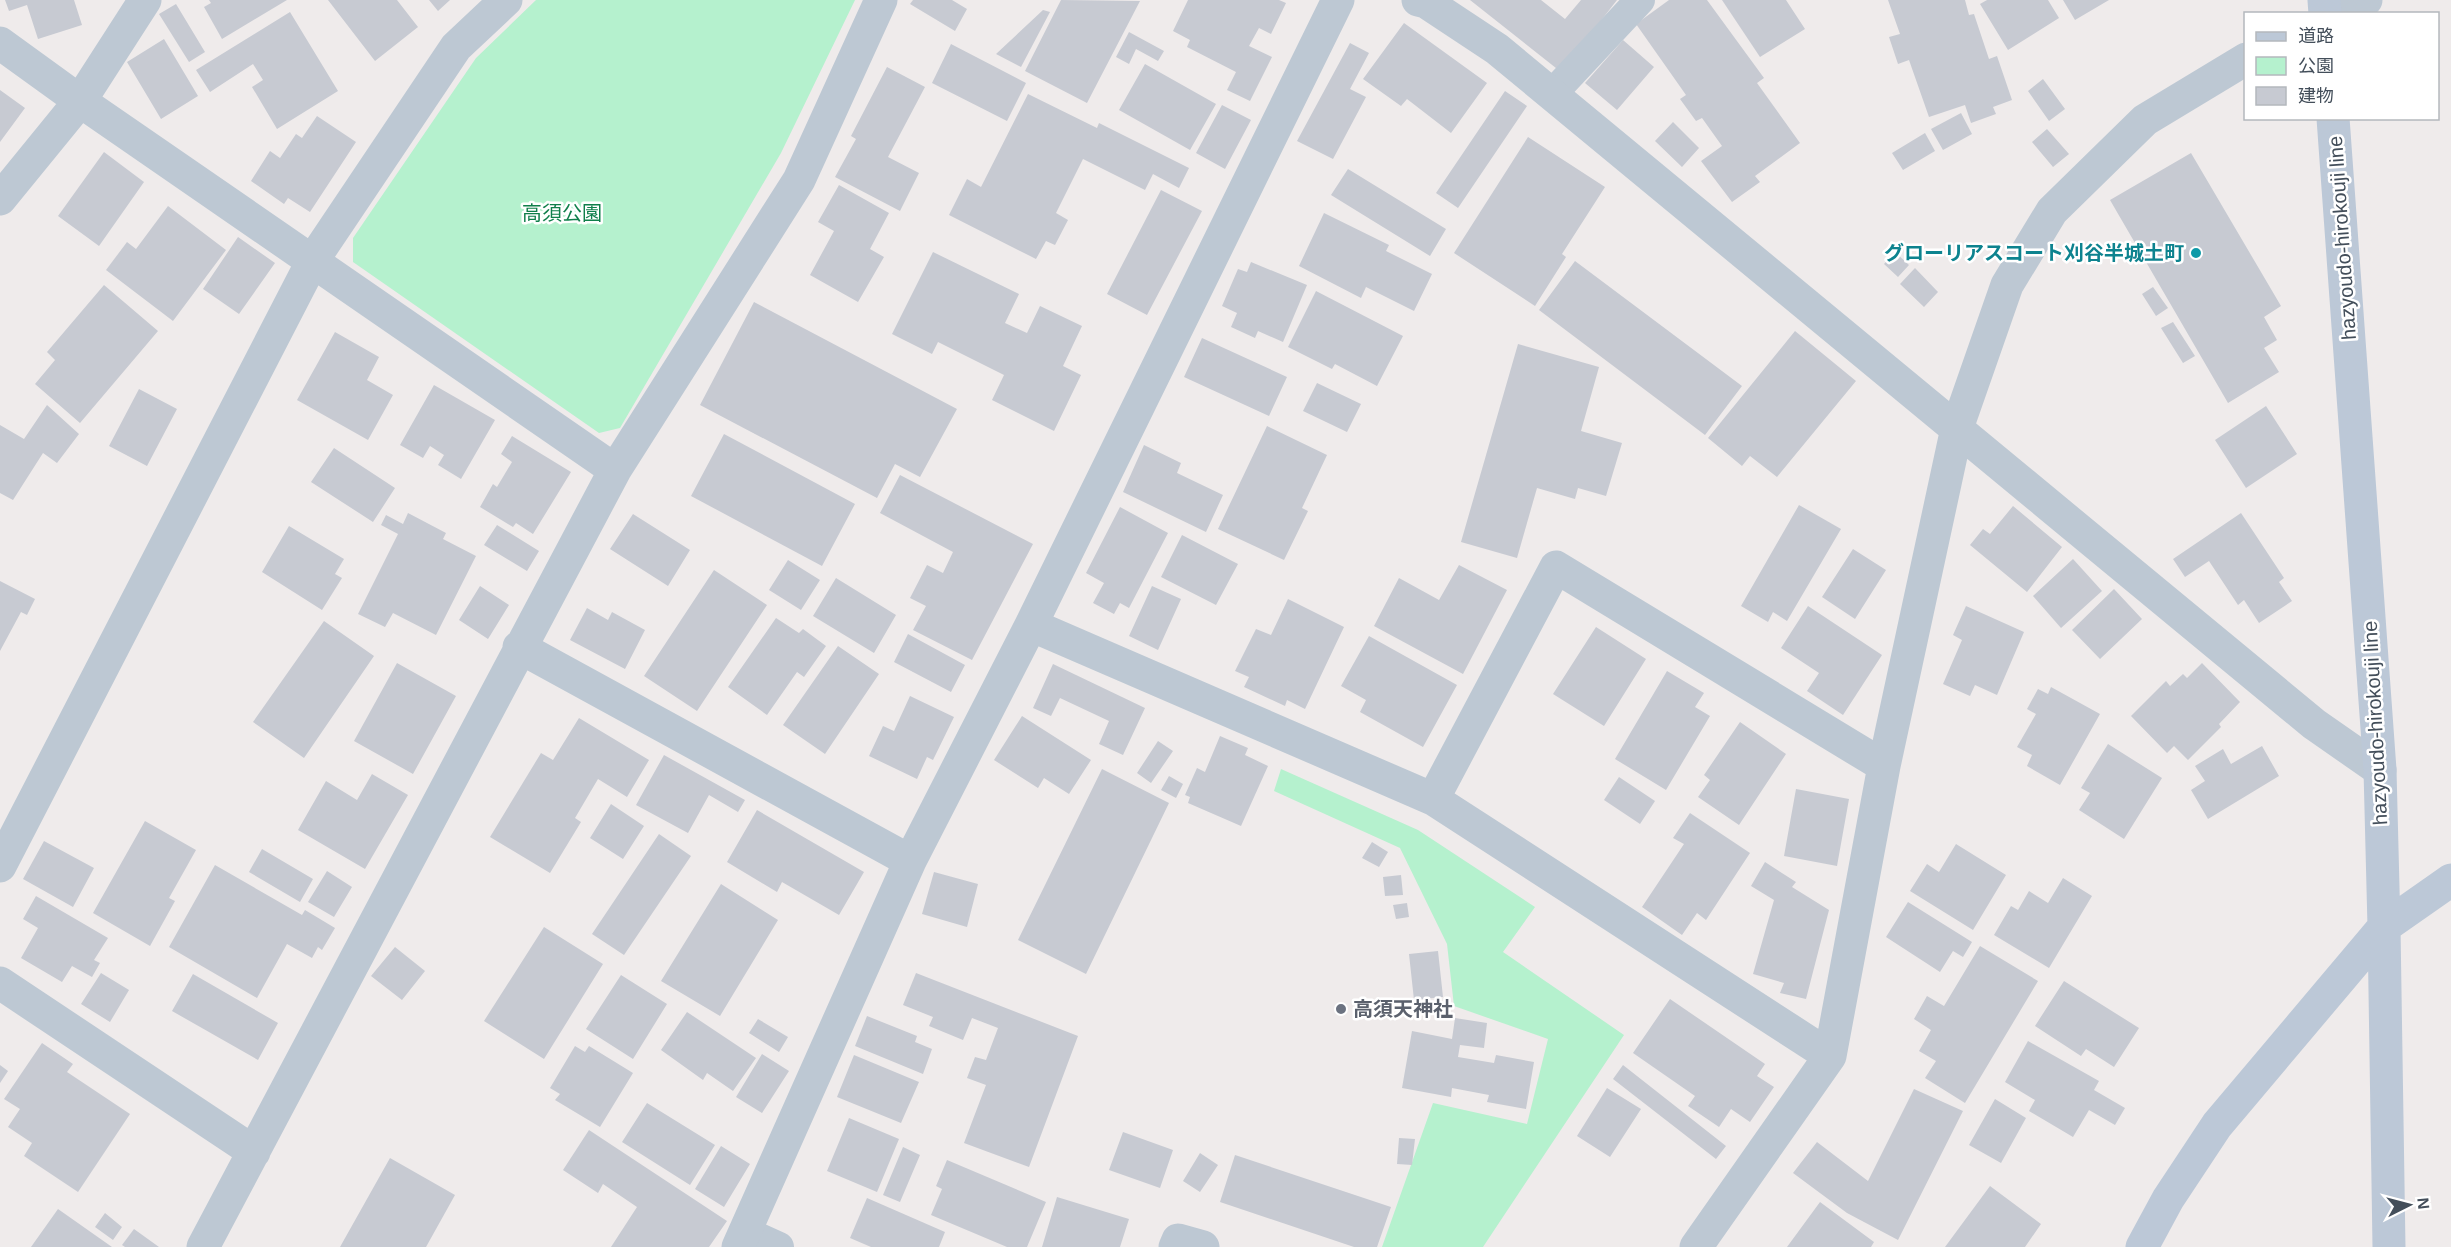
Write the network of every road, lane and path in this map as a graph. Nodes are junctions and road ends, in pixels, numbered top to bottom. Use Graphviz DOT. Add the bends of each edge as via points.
graph roads {
  1 [pos="145,0"];
  2 [pos="506,0"];
  3 [pos="881,0"];
  4 [pos="1338,0"];
  5 [pos="1418,0"];
  6 [pos="1640,0"];
  7 [pos="2366,0"];
  8 [pos="2342,12"];
  9 [pos="0,43"];
  10 [pos="2244,60"];
  11 [pos="1552,94"];
  12 [pos="80,100"];
  13 [pos="2333,120"];
  14 [pos="0,199"];
  15 [pos="313,260"];
  16 [pos="1957,428"];
  17 [pos="615,470"];
  18 [pos="1031,625"];
  19 [pos="519,647"];
  20 [pos="1884,766"];
  21 [pos="2380,770"];
  22 [pos="1433,799"];
  23 [pos="910,861"];
  24 [pos="0,866"];
  25 [pos="2451,880"];
  26 [pos="2384,927"];
  27 [pos="0,983"];
  28 [pos="1830,1056"];
  29 [pos="254,1152"];
  30 [pos="741,1239"];
  31 [pos="203,1247"];
  32 [pos="779,1247"];
  33 [pos="1174,1247"];
  34 [pos="1203,1247"];
  35 [pos="1696,1247"];
  36 [pos="2142,1247"];
  37 [pos="2389,1247"];
  1 -- 12 [label="street"];
  2 -- 15 [label="street" via="456,47"];
  3 -- 17 [label="street" via="799,180"];
  4 -- 18 [label="street"];
  5 -- 11 [label="street" via="1497,49"];
  6 -- 11 [label="lane"];
  7 -- 8 [label="street"];
  9 -- 12 [label="street"];
  10 -- 16 [label="street" via="2145,120 2052,210 2007,285"];
  11 -- 16 [label="street"];
  12 -- 14 [label="street"];
  12 -- 15 [label="street"];
  13 -- 21 [label="main road, hazyoudo-hirokouji line"];
  15 -- 17 [label="street"];
  15 -- 24 [label="street"];
  16 -- 20 [label="street"];
  16 -- 21 [label="street" via="2314,724"];
  17 -- 19 [label="street"];
  18 -- 22 [label="street"];
  18 -- 23 [label="street"];
  19 -- 23 [label="street"];
  19 -- 29 [label="street"];
  20 -- 22 [label="street" via="1556,567"];
  20 -- 28 [label="street"];
  21 -- 26 [label="main road, hazyoudo-hirokouji line"];
  22 -- 28 [label="street"];
  23 -- 30 [label="street"];
  25 -- 26 [label="main road"];
  26 -- 36 [label="main road" via="2217,1125"];
  26 -- 37 [label="main road, hazyoudo-hirokouji line"];
  27 -- 29 [label="street"];
  28 -- 35 [label="street"];
  29 -- 31 [label="street"];
  30 -- 32 [label="lane"];
  33 -- 34 [label="street" via="1178,1240"];
}
